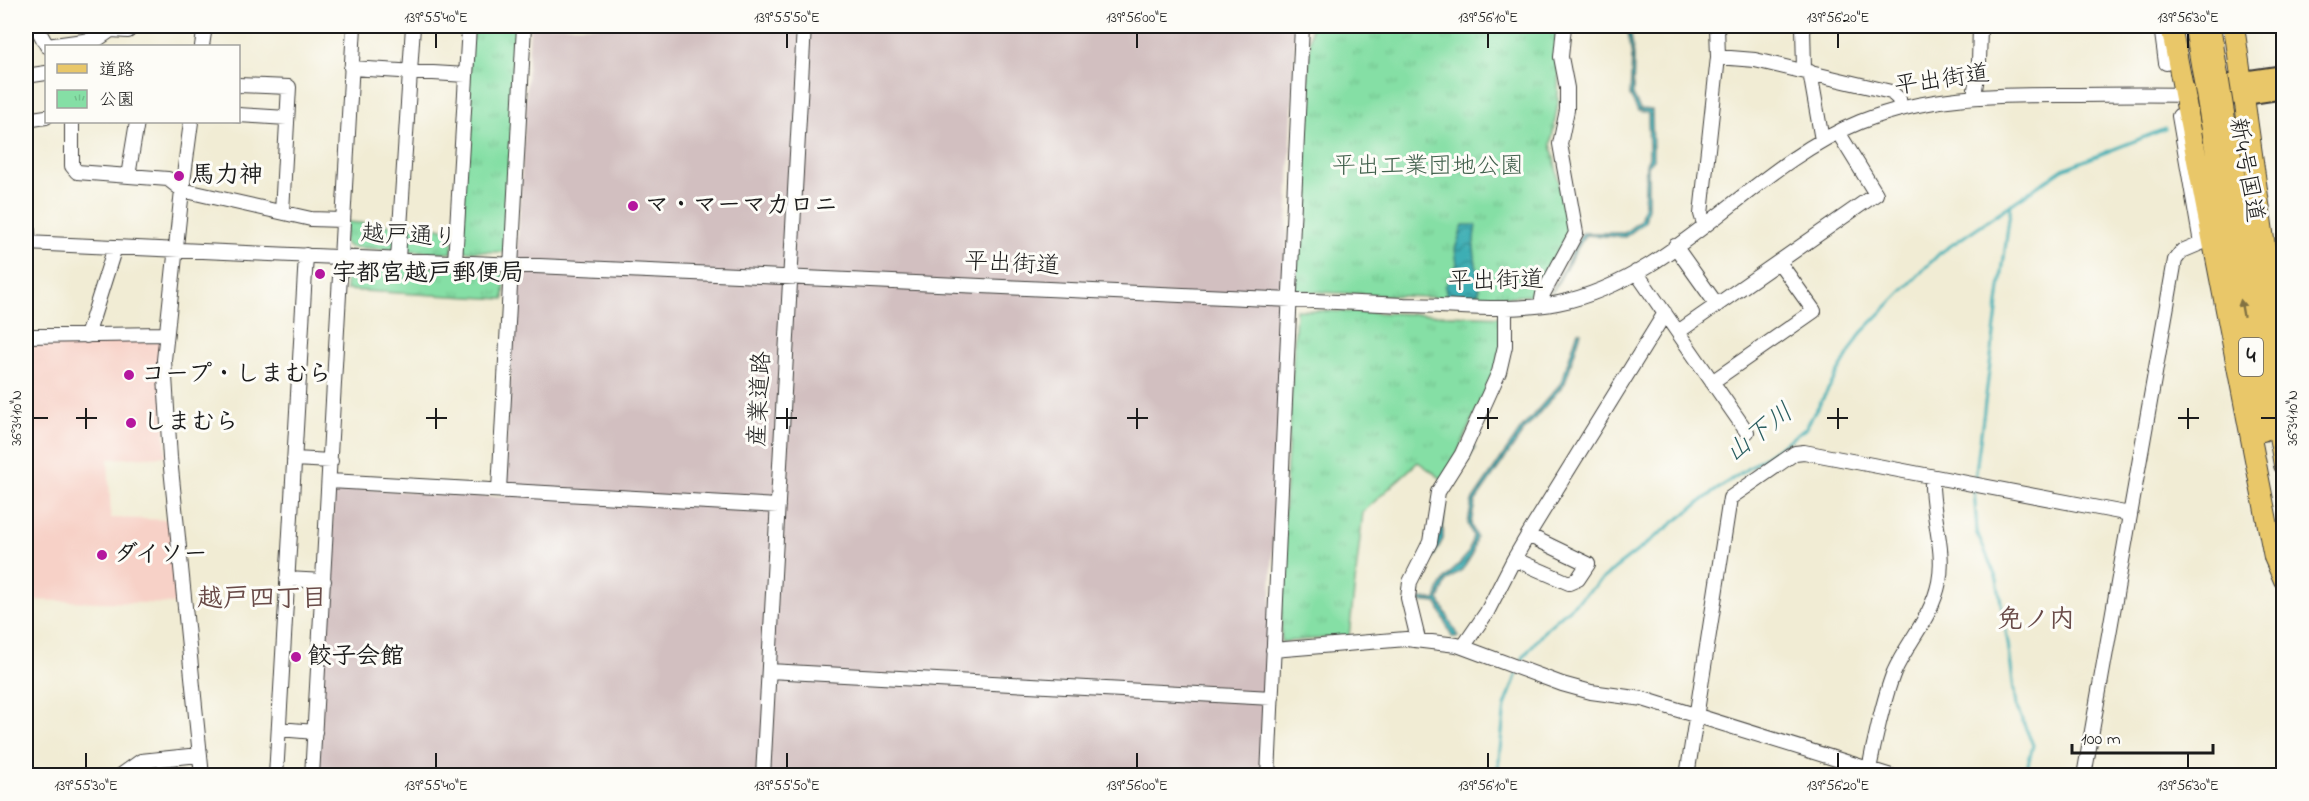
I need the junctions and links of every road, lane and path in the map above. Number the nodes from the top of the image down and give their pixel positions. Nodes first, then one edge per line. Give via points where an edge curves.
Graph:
1 (36, 26) edge
2 (205, 26) edge
3 (354, 26) edge
4 (413, 26) edge
5 (469, 26) edge
6 (525, 26) edge
7 (804, 26) edge
8 (1302, 26) edge
9 (1564, 26) edge
10 (1717, 26) edge
11 (1803, 26) edge
12 (1980, 26) edge
13 (2161, 26) edge
14 (2171, 26) edge
15 (2195, 26) edge
16 (2234, 26) edge
17 (2242, 26) edge
18 (128, 31) dead end
19 (2207, 38) edge
20 (46, 45) edge
21 (54, 45) edge
22 (202, 45) edge
23 (2247, 52) dead end
24 (1718, 57) junction
25 (2166, 63) dead end
26 (351, 68) junction
27 (1807, 71) junction
28 (410, 72) junction
29 (45, 73) edge
30 (2283, 74) edge
31 (466, 75) junction
32 (26, 76) edge
33 (240, 85) edge
34 (2244, 88) junction
35 (2283, 90) edge
36 (1974, 96) junction
37 (2184, 100) junction
38 (1900, 108) junction
39 (240, 115) edge
40 (45, 117) edge
41 (287, 118) junction
42 (26, 120) edge
43 (72, 123) edge
44 (136, 123) edge
45 (191, 123) edge
46 (1838, 132) junction
47 (1822, 140) junction
48 (2221, 140) junction
49 (128, 176) junction
50 (182, 190) junction
51 (26, 211) edge
52 (282, 212) junction
53 (342, 220) junction
54 (1704, 224) junction
55 (27, 243) edge
56 (1676, 246) junction
57 (115, 247) junction
58 (176, 249) junction
59 (306, 255) junction
60 (340, 256) junction
61 (398, 259) junction
62 (455, 262) junction
63 (1779, 262) junction
64 (511, 264) junction
65 (1636, 272) junction
66 (790, 277) junction
67 (1290, 300) junction
68 (1541, 305) junction
69 (1717, 305) junction
70 (1505, 308) junction
71 (1665, 313) junction
72 (1678, 332) junction
73 (165, 334) junction
74 (26, 336) edge
75 (87, 336) junction
76 (1712, 382) junction
77 (2283, 382) edge
78 (1746, 432) dead end
79 (294, 459) junction
80 (331, 461) junction
81 (2283, 465) edge
82 (1932, 477) junction
83 (330, 481) junction
84 (499, 490) junction
85 (778, 506) junction
86 (2130, 514) junction
87 (1528, 535) junction
88 (1514, 559) junction
89 (2283, 573) edge
90 (287, 579) junction
91 (2283, 580) edge
92 (324, 581) junction
93 (1418, 639) junction
94 (1463, 646) junction
95 (1274, 650) junction
96 (769, 671) junction
97 (1272, 698) junction
98 (1697, 715) junction
99 (279, 729) junction
100 (315, 732) junction
101 (199, 755) junction
102 (1868, 771) edge
103 (120, 776) edge
104 (202, 776) edge
105 (276, 776) edge
106 (312, 776) edge
107 (763, 776) edge
108 (1268, 776) edge
109 (1687, 776) edge
110 (1891, 776) edge
111 (2084, 776) edge

1 - 20 street
2 - 22 street
3 - 26 street
4 - 28 street
5 - 31 street
6 - 64 street
7 - 66 street, 産業道路
8 - 67 street
9 - 68 street via 1562,57 1567,110 1560,144 1576,233 1543,294
10 - 24 street
11 - 27 street
12 - 36 street
13 - 25 street
14 - 37 highway
15 - 19 highway, 新4号国道 / 4
16 - 34 highway
17 - 23 street
18 - 21 street via 111,30 98,39
19 - 48 highway, 新4号国道 / 4, bridge
24 - 27 street
24 - 54 street via 1701,214
26 - 28 street
26 - 53 street
27 - 38 street via 1891,92 1899,99
27 - 47 street
28 - 31 street
28 - 61 street
29 - 32 street
30 - 34 main road
31 - 62 street
33 - 41 street via 289,87
34 - 35 main road
34 - 37 main road
34 - 77 highway
36 - 37 street, 平出街道
36 - 38 street, 平出街道
37 - 86 street via 2178,113 2201,243 2182,251 2175,260
37 - 91 highway via 2274,557
38 - 46 street, 平出街道
39 - 41 street
40 - 42 street
41 - 52 street
43 - 49 street via 72,166 77,172
44 - 49 street
45 - 50 street
46 - 47 street, 平出街道
46 - 63 street via 1876,194
47 - 54 street, 平出街道
48 - 81 highway, 新4号国道 / 4
89 -> 48 highway, 新4号国道 / 4
49 - 50 street via 168,179
50 - 52 street
50 - 58 street
51 - 55 street
52 - 53 street via 311,219
53 - 60 street
54 - 56 street, 平出街道
55 - 57 street, 越戸通り
56 - 65 street, 平出街道
56 - 69 street
57 - 58 street, 越戸通り
57 - 75 street
58 - 59 street, 越戸通り
58 - 73 street
59 - 60 street, 越戸通り
59 - 79 street
60 - 61 street, 越戸通り
60 - 80 street
61 - 62 street, 越戸通り
62 - 64 street, 越戸通り
63 - 69 street
63 - 76 street via 1814,311
64 - 66 street, 越戸通り
64 - 84 street
65 - 68 street, 平出街道 via 1576,298
65 - 71 street
66 - 67 street, 平出街道
66 - 85 street, 産業道路
67 - 70 street, 平出街道
67 - 95 street
68 - 70 street, 平出街道
69 - 72 street
70 - 93 street via 1505,346 1499,372 1462,454 1438,492 1430,542 1410,582 1408,598
71 - 72 street
71 - 87 street
72 - 76 street
73 - 75 street
73 - 101 street via 170,458
74 - 75 street
76 - 78 street
79 - 80 street
79 - 90 street
80 - 83 street
82 - 86 street
82 - 98 street via 1804,452 1795,453 1733,494
82 - 102 street via 1940,580 1934,603 1894,672
83 - 84 street
83 - 92 street
84 - 85 street
85 - 96 street, 産業道路
86 - 111 street
87 - 88 street
87 - 88 street via 1588,564 1578,579 1569,583
88 - 94 street
90 - 92 street
90 - 99 street
92 - 100 street
93 - 94 street
93 - 95 street
94 - 98 street via 1571,686 1643,699
95 - 97 street
96 - 97 street
96 - 107 street, 産業道路
97 - 108 street
98 - 102 street
98 - 109 street
99 - 100 street
99 - 105 street
100 - 106 street
101 - 103 street via 141,761
101 - 104 street
102 - 110 street

